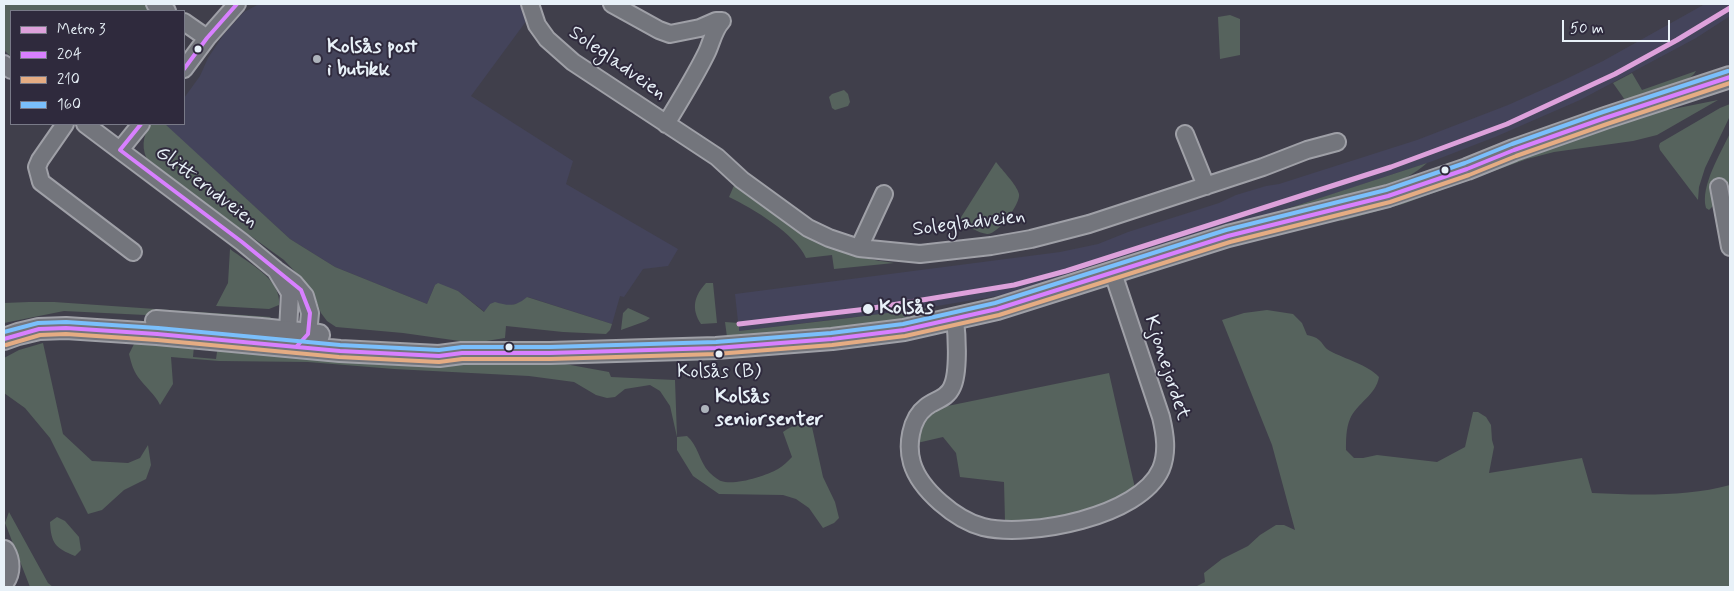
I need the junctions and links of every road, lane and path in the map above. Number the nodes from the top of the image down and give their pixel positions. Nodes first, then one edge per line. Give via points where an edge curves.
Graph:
1 (237, 4) edge
2 (612, 4) edge
3 (533, 5) edge
4 (185, 23) edge
5 (207, 38) junction
6 (185, 68) edge
7 (1730, 77) edge
8 (666, 124) junction
9 (64, 125) edge
10 (86, 125) edge
11 (139, 125) edge
12 (1185, 134) dead end
13 (1337, 142) dead end
14 (120, 150) junction
15 (1206, 186) junction
16 (1719, 187) dead end
17 (884, 194) dead end
18 (1730, 247) edge
19 (859, 248) junction
20 (132, 252) dead end
21 (1113, 273) junction
22 (955, 320) junction
23 (4, 330) edge
24 (298, 337) junction
25 (4, 340) edge
26 (4, 551) edge
27 (8, 581) edge

1 - 5 street
2 - 8 street via 670,34 722,21
3 - 8 street, Solegladveien via 537,25 547,39 566,56
4 - 5 street
5 - 6 street
7 - 21 main road via 1388,196 1228,236
8 - 19 street, Solegladveien via 728,166 808,228
9 - 20 street via 37,167 42,182
10 - 14 street, Glitterudveien
11 - 14 street
12 - 15 street
13 - 15 street, Solegladveien
14 - 24 street, Glitterudveien via 294,283 305,296 310,313
15 - 19 street, Solegladveien via 1031,239 920,254
16 - 18 street
17 - 19 street
21 - 22 main road
21 - 22 street, Kjonejordet via 1161,417 1166,438 1164,456 1159,474 1142,492 1084,520 1026,529 984,527 946,507 918,476 908,448 910,437 915,421 925,407 942,399 952,389 956,368
22 - 24 main road via 841,338 716,348 550,353 462,352
23 - 24 main road via 44,320 84,316 190,323
24 - 25 main road via 66,328 39,329
26 - 27 main road via 8,562

